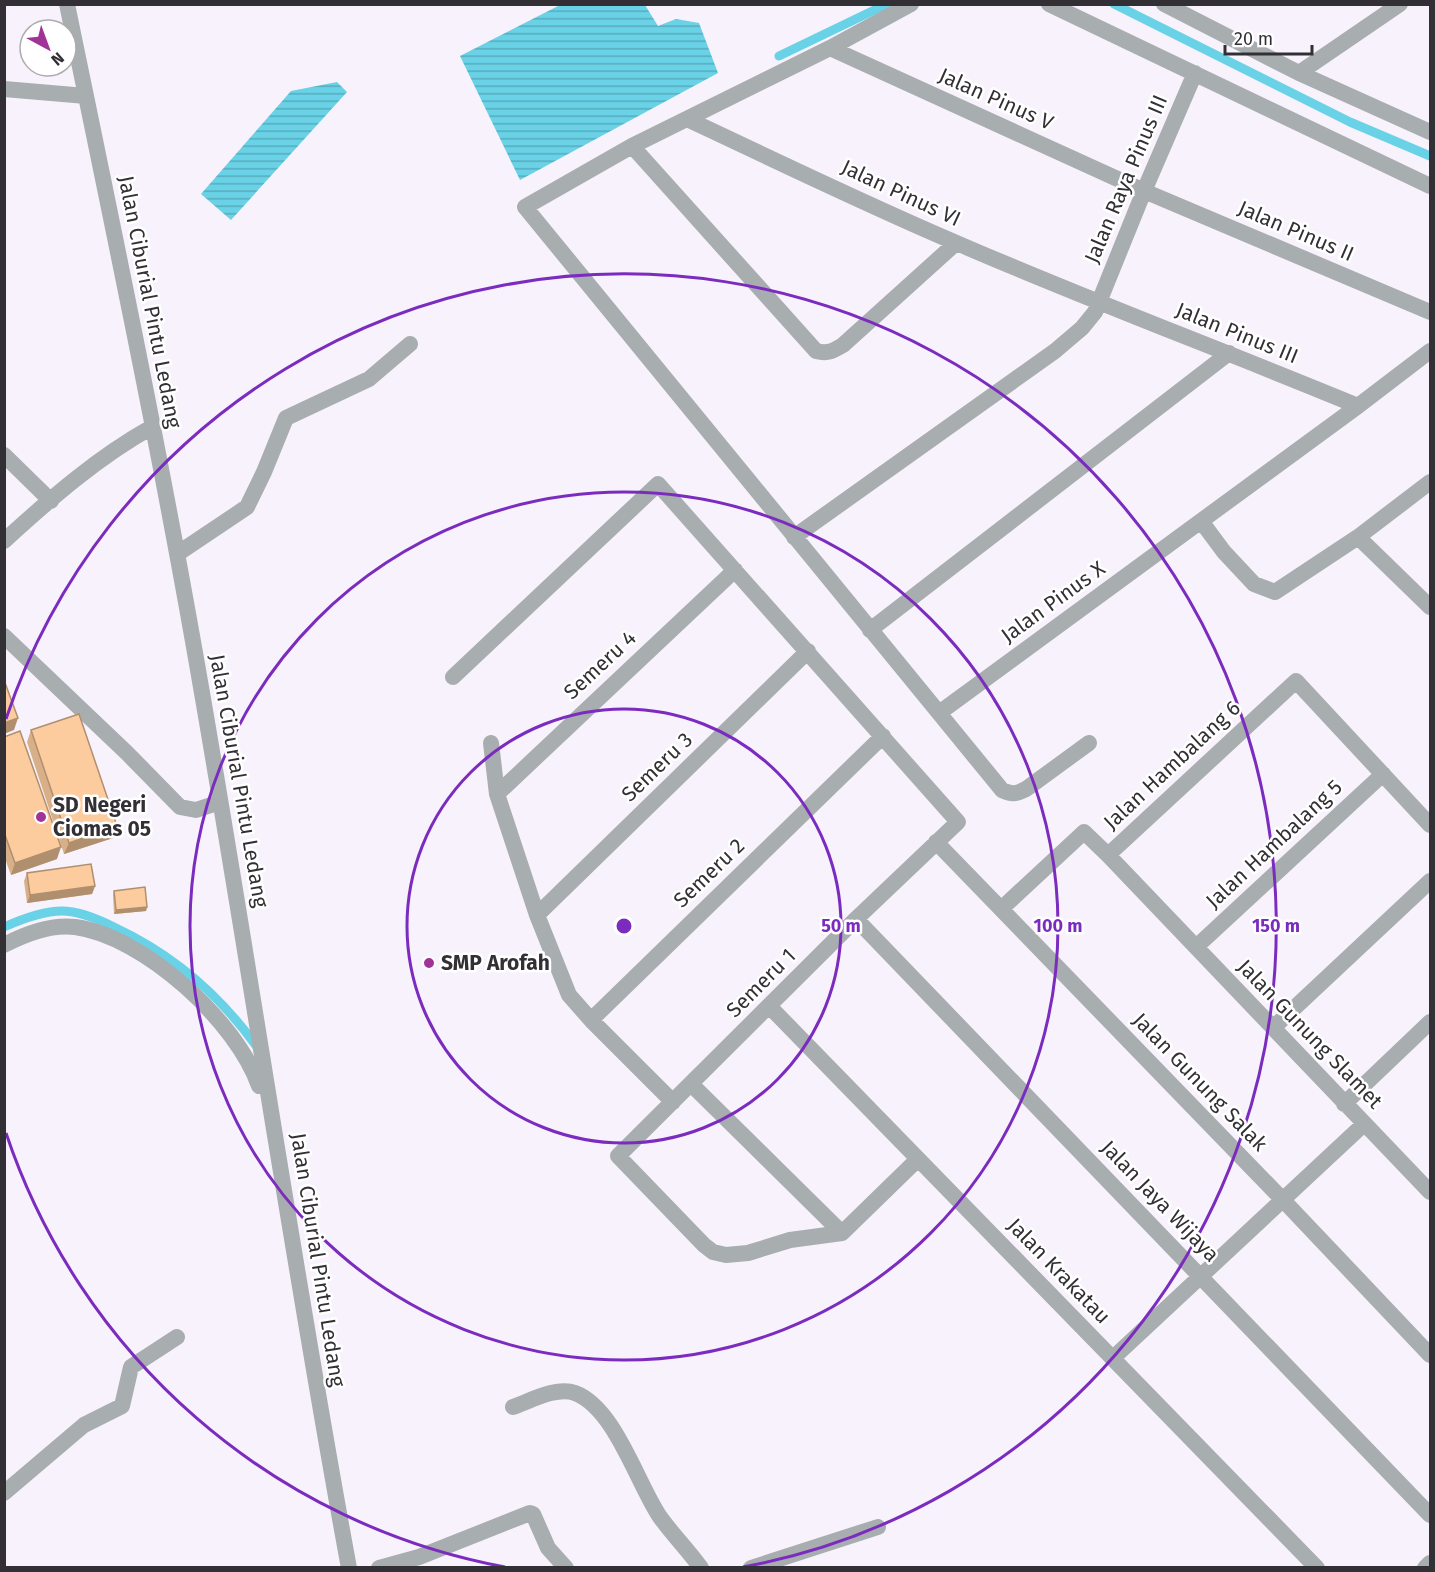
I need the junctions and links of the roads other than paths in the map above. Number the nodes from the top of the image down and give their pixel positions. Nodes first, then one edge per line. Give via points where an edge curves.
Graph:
1 (67, 4) edge
2 (911, 4) edge
3 (1049, 4) edge
4 (1164, 4) edge
5 (1400, 4) edge
6 (830, 48) junction
7 (1195, 73) junction
8 (1299, 74) junction
9 (4, 89) edge
10 (86, 96) junction
11 (687, 119) junction
12 (1431, 132) edge
13 (632, 146) junction
14 (1431, 186) edge
15 (1144, 191) junction
16 (956, 243) junction
17 (1099, 303) junction
18 (1431, 312) edge
19 (410, 344) dead end
20 (1431, 351) edge
21 (1229, 352) junction
22 (1358, 406) junction
23 (152, 427) junction
24 (4, 455) edge
25 (1431, 482) edge
26 (51, 501) junction
27 (1201, 522) junction
28 (795, 537) junction
29 (1358, 537) junction
30 (4, 541) edge
31 (177, 554) junction
32 (735, 570) junction
33 (1431, 607) edge
34 (870, 630) junction
35 (4, 636) edge
36 (808, 651) junction
37 (453, 677) dead end
38 (939, 713) junction
39 (883, 736) junction
40 (1089, 742) dead end
41 (491, 743) dead end
42 (1383, 774) junction
43 (497, 794) junction
44 (220, 802) junction
45 (1431, 825) edge
46 (936, 842) junction
47 (1108, 855) junction
48 (1431, 881) edge
49 (1001, 909) junction
50 (537, 915) junction
51 (856, 919) junction
52 (4, 945) edge
53 (1196, 947) junction
54 (770, 1006) junction
55 (591, 1020) junction
56 (1431, 1022) edge
57 (1273, 1028) junction
58 (691, 1084) junction
59 (673, 1102) junction
60 (1344, 1104) junction
61 (1364, 1124) junction
62 (274, 1130) junction
63 (918, 1159) junction
64 (1429, 1188) edge
65 (1283, 1200) junction
66 (842, 1233) junction
67 (1202, 1276) junction
68 (177, 1337) dead end
69 (1431, 1355) edge
70 (1113, 1358) junction
71 (513, 1407) dead end
72 (4, 1493) edge
73 (1431, 1515) edge
74 (878, 1527) dead end
75 (1431, 1563) edge
76 (349, 1568) edge
77 (379, 1568) edge
78 (566, 1568) edge
79 (701, 1568) edge
80 (751, 1568) edge
81 (1317, 1568) edge
82 (1425, 1568) edge

1 - 10 street, Jalan Ciburial Pintu Ledang
2 - 6 street
3 - 7 street
4 - 8 street
5 - 8 street
6 - 11 street
6 - 15 street, Jalan Pinus V
7 - 14 street
7 - 15 street, Jalan Raya Pinus III
8 - 12 street
9 - 10 street
10 - 23 street, Jalan Ciburial Pintu Ledang
11 - 13 street
11 - 16 street, Jalan Pinus VI
13 - 16 street via 816,351 824,353 843,345
13 - 28 street via 525,207
15 - 17 street, Jalan Raya Pinus III
15 - 18 street, Jalan Pinus II
16 - 17 street, Jalan Pinus VI
17 - 21 street, Jalan Pinus III
17 - 28 street, Jalan Raya Pinus III via 1090,320 1055,351
19 - 31 street via 369,379 286,418 247,507
20 - 22 street, Jalan Pinus X
21 - 22 street, Jalan Pinus III
21 - 34 street
22 - 27 street, Jalan Pinus X
23 - 26 street via 99,460
23 - 31 street, Jalan Ciburial Pintu Ledang
24 - 26 street
25 - 29 street
26 - 30 street
27 - 29 street via 1254,584 1275,592
27 - 38 street, Jalan Pinus X
28 - 34 street
29 - 33 street
31 - 44 street, Jalan Ciburial Pintu Ledang
32 - 36 street
32 - 37 street via 658,484
32 - 43 street, Semeru 4
34 - 38 street
35 - 44 street via 180,807 196,810
36 - 39 street
36 - 50 street, Semeru 3
38 - 40 street via 1002,790 1010,794 1026,789
39 - 46 street, Semeru 1 via 958,822
39 - 55 street, Semeru 2
41 - 43 street
42 - 45 street
42 - 47 street, Jalan Hambalang 6 via 1296,681
42 - 53 street, Jalan Hambalang 5
43 - 50 street
44 - 62 street, Jalan Ciburial Pintu Ledang
46 - 49 street, Jalan Gunung Salak
46 - 51 street, Semeru 1
47 - 49 street, Jalan Hambalang 6 via 1084,832
47 - 53 street, Jalan Gunung Slamet
48 - 57 street
49 - 65 street, Jalan Gunung Salak
50 - 55 street via 569,994
51 - 54 street, Semeru 1
51 - 67 street, Jalan Jaya Wijaya
52 - 62 street via 48,929 75,927 116,940 176,978 205,1004 252,1066
53 - 57 street, Jalan Gunung Slamet
54 - 58 street, Semeru 1
54 - 63 street, Jalan Krakatau
55 - 59 street
56 - 60 street
57 - 60 street, Jalan Gunung Slamet
58 - 59 street, Semeru 1
58 - 66 street
59 - 66 street, Semeru 1 via 618,1156 713,1252 748,1253 790,1240
60 - 61 street, Jalan Gunung Slamet
61 - 64 street, Jalan Gunung Slamet
61 - 65 street
62 - 76 street, Jalan Ciburial Pintu Ledang
63 - 66 street
63 - 70 street, Jalan Krakatau
65 - 67 street
65 - 69 street, Jalan Gunung Salak
67 - 70 street
67 - 73 street, Jalan Jaya Wijaya
68 - 72 street via 131,1367 122,1406 84,1425
70 - 81 street, Jalan Krakatau
71 - 79 street via 560,1391 574,1392 587,1400 605,1417 661,1518
74 - 80 street
75 - 82 street
77 - 78 street via 419,1557 530,1513 537,1520 548,1548

